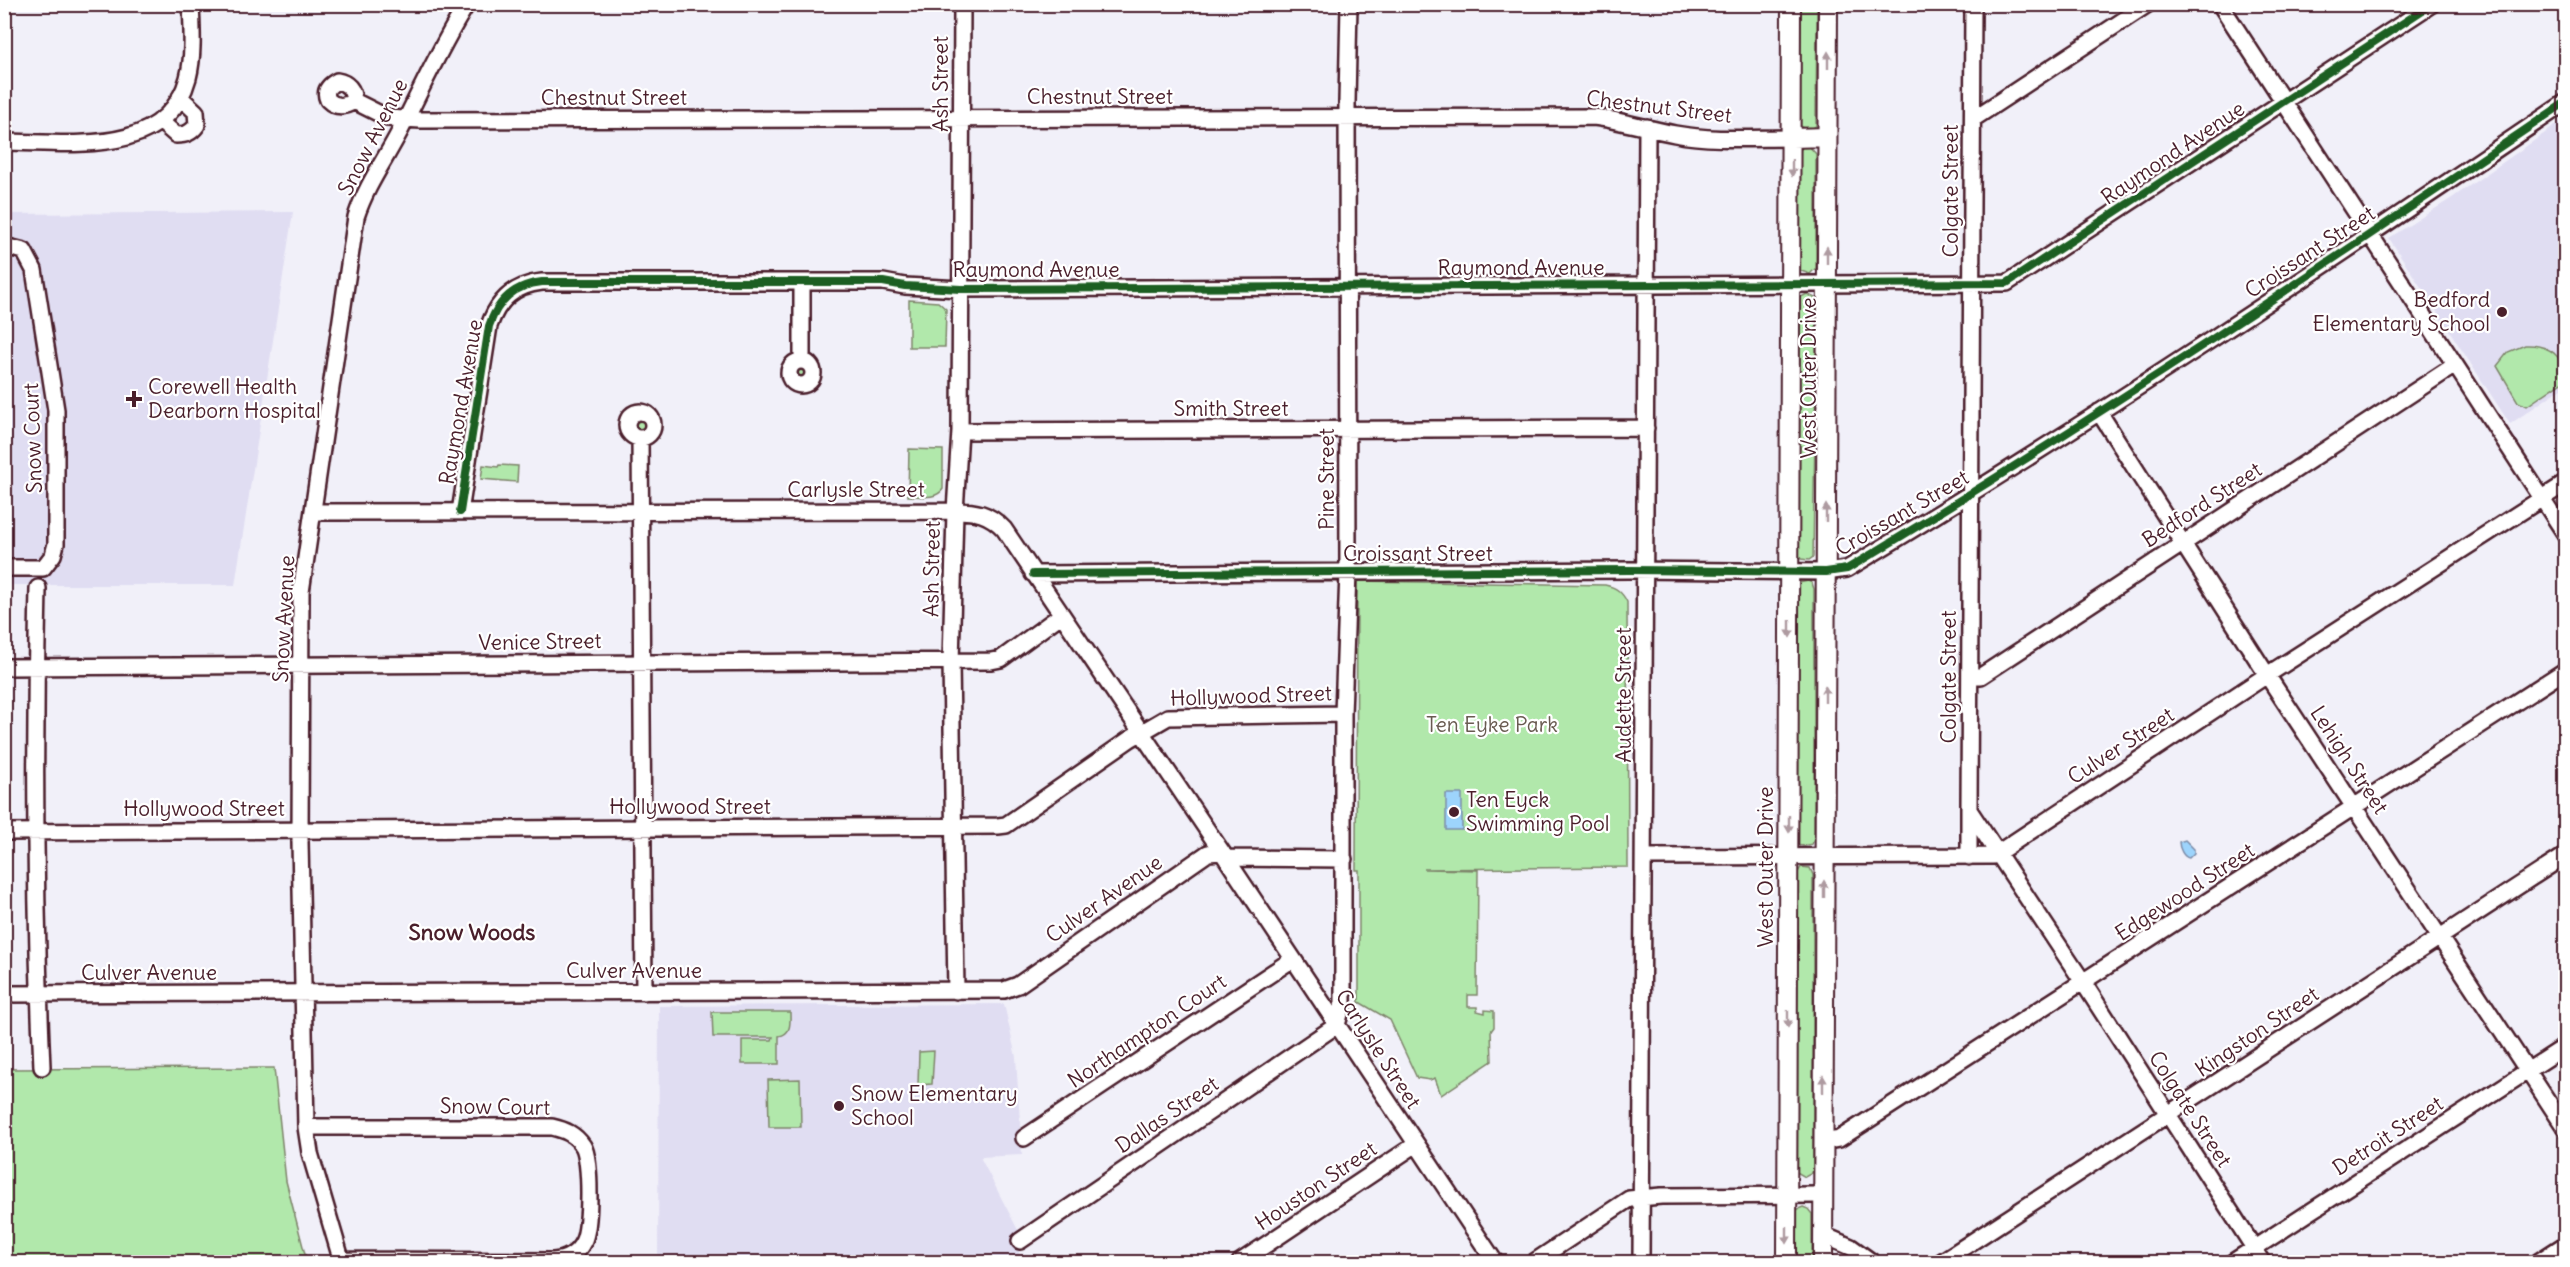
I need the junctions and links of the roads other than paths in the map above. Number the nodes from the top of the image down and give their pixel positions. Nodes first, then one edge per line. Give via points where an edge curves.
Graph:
1 (191, 4) edge
2 (467, 4) edge
3 (962, 4) edge
4 (1349, 4) edge
5 (1791, 4) edge
6 (1828, 4) edge
7 (1973, 4) edge
8 (2148, 4) edge
9 (2220, 4) edge
10 (2432, 4) edge
11 (180, 97) junction
12 (354, 101) dead end
13 (2284, 102) junction
14 (2565, 102) edge
15 (1347, 117) junction
16 (962, 118) junction
17 (1972, 119) junction
18 (405, 120) junction
19 (160, 122) junction
20 (1647, 127) junction
21 (1827, 137) junction
22 (1792, 138) junction
23 (4, 142) edge
24 (2371, 235) junction
25 (4, 246) edge
26 (802, 282) junction
27 (1792, 284) junction
28 (1827, 284) junction
29 (1972, 284) junction
30 (1646, 285) junction
31 (1348, 286) junction
32 (961, 289) junction
33 (802, 353) dead end
34 (2455, 365) junction
35 (2099, 412) junction
36 (1646, 428) junction
37 (1348, 429) junction
38 (960, 431) junction
39 (640, 438) dead end
40 (2565, 483) edge
41 (1971, 494) junction
42 (2542, 499) junction
43 (955, 511) junction
44 (313, 512) junction
45 (460, 512) junction
46 (641, 512) junction
47 (2565, 535) edge
48 (2184, 542) junction
49 (4, 568) edge
50 (1645, 570) junction
51 (1790, 570) junction
52 (1348, 572) junction
53 (1826, 572) junction
54 (1033, 573) junction
55 (38, 588) dead end
56 (1061, 615) junction
57 (640, 662) junction
58 (951, 662) junction
59 (302, 665) junction
60 (4, 667) edge
61 (36, 667) junction
62 (2565, 670) edge
63 (2267, 675) junction
64 (1971, 676) junction
65 (1343, 714) junction
66 (1140, 733) junction
67 (2355, 807) junction
68 (1969, 810) junction
69 (955, 826) junction
70 (643, 828) junction
71 (301, 830) junction
72 (4, 832) edge
73 (37, 832) junction
74 (1997, 853) junction
75 (1224, 855) junction
76 (2565, 855) edge
77 (1969, 856) junction
78 (1644, 857) junction
79 (1789, 857) junction
80 (1824, 857) junction
81 (1344, 859) junction
82 (2440, 936) junction
83 (1293, 959) junction
84 (2084, 982) junction
85 (956, 991) junction
86 (644, 992) junction
87 (4, 994) edge
88 (39, 994) junction
89 (304, 994) junction
90 (1337, 1025) junction
91 (2565, 1046) edge
92 (42, 1067) dead end
93 (2527, 1071) junction
94 (2169, 1115) junction
95 (306, 1127) junction
96 (2565, 1129) edge
97 (1024, 1138) dead end
98 (1823, 1142) junction
99 (1415, 1145) junction
100 (1823, 1195) junction
101 (1787, 1196) junction
102 (1640, 1197) junction
103 (1823, 1235) junction
104 (1020, 1241) dead end
105 (2565, 1244) edge
106 (2254, 1249) junction
107 (342, 1262) edge
108 (1240, 1263) edge
109 (1495, 1263) edge
110 (1534, 1263) edge
111 (1641, 1263) edge
112 (1787, 1263) edge
113 (1823, 1263) edge
114 (1872, 1263) edge
115 (1941, 1263) edge
116 (2233, 1263) edge
117 (2263, 1263) edge
118 (2538, 1263) edge

1 - 11 street via 190,67
2 - 18 street, Snow Avenue
3 - 16 street, Ash Street
4 - 15 street, Pine Street
5 - 22 main road, West Outer Drive
21 -> 6 main road, West Outer Drive
7 - 17 street, Colgate Street
8 - 17 street
9 - 13 street
10 - 13 street, Raymond Avenue
11 - 19 street
11 - 19 street via 196,112 197,125 193,130 176,135
12 - 18 street, Chestnut Street via 388,118
13 - 24 street
13 - 29 street, Raymond Avenue via 2011,282
14 - 24 street, Croissant Street
15 - 16 street, Chestnut Street
15 - 20 street, Chestnut Street via 1593,117
15 - 31 street, Pine Street
16 - 18 street, Chestnut Street
16 - 32 street, Ash Street
17 - 29 street, Colgate Street
18 - 44 street, Snow Avenue via 356,217
19 - 23 street via 120,141
20 - 22 street, Chestnut Street via 1704,138
20 - 30 street, Audette Street
21 - 22 main road
28 -> 21 main road, West Outer Drive
22 -> 27 main road, West Outer Drive
24 - 34 street
24 - 35 street, Croissant Street
25 - 49 street, Snow Court via 24,251 34,270 56,400 57,516 55,550 43,568
26 - 32 street, Raymond Avenue via 883,282
26 - 33 street
26 - 45 street, Raymond Avenue via 542,282 511,292 498,306 489,326
27 - 28 street, Raymond Avenue
27 - 30 street, Raymond Avenue
27 - 51 main road, West Outer Drive
28 - 29 street, Raymond Avenue
53 -> 28 main road, West Outer Drive
29 - 41 street, Colgate Street
30 - 31 street, Raymond Avenue
30 - 36 street, Audette Street
31 - 32 street, Raymond Avenue
31 - 37 street, Pine Street
32 - 38 street, Ash Street
34 - 42 street
34 - 48 street, Bedford Street
35 - 41 street, Croissant Street
35 - 48 street, Lehigh Street
36 - 37 street, Smith Street
36 - 50 street, Audette Street
37 - 38 street, Smith Street
37 - 52 street, Pine Street
38 - 43 street, Ash Street
39 - 46 street
40 - 42 street, Culver Street
41 - 53 street, Croissant Street via 1847,569
41 - 64 street, Colgate Street
42 - 47 street
42 - 63 street, Culver Street
43 - 46 street, Carlysle Street
43 - 54 street, Carlysle Street via 977,511 996,520
43 - 58 street, Ash Street
44 - 45 street, Carlysle Street
44 - 59 street, Snow Avenue via 302,592
45 - 46 street, Carlysle Street
46 - 57 street
48 - 63 street, Lehigh Street
48 - 64 street, Bedford Street via 1981,676
50 - 51 street, Croissant Street
50 - 52 street, Croissant Street
50 - 78 street, Audette Street
51 - 53 street, Croissant Street
51 -> 79 main road, West Outer Drive
52 - 54 street, Croissant Street
52 - 65 street, Pine Street
80 -> 53 main road, West Outer Drive
54 - 56 street, Carlysle Street
55 - 61 street
56 - 58 street, Venice Street via 1001,659
56 - 66 street, Carlysle Street
57 - 58 street, Venice Street
57 - 59 street, Venice Street
57 - 70 street
58 - 69 street, Ash Street
59 - 61 street, Venice Street
59 - 71 street, Snow Avenue
60 - 61 street, Venice Street
61 - 73 street
62 - 67 street, Edgewood Street
63 - 67 street, Lehigh Street
63 - 74 street, Culver Street
64 - 68 street, Colgate Street
65 - 66 street, Hollywood Street via 1176,715
65 - 81 street, Pine Street
66 - 69 street, Hollywood Street via 1006,825
66 - 75 street, Carlysle Street
67 - 82 street, Lehigh Street
67 - 84 street, Edgewood Street
68 - 74 street, Colgate Street
68 - 77 street
69 - 70 street, Hollywood Street
69 - 85 street, Ash Street
70 - 71 street, Hollywood Street
70 - 86 street
71 - 73 street, Hollywood Street
71 - 89 street, Snow Avenue
72 - 73 street, Hollywood Street
73 - 88 street
74 - 77 street, Culver Street
74 - 84 street, Colgate Street
75 - 81 street, Culver Avenue
75 - 83 street, Carlysle Street
75 - 85 street, Culver Avenue via 1208,853 1018,985 1004,990
76 - 82 street, Kingston Street
77 - 80 street, Culver Street
78 - 79 street, Culver Street
78 - 102 street, Audette Street
79 - 80 street, Culver Street
79 -> 101 main road, West Outer Drive
98 -> 80 main road, West Outer Drive
81 - 90 street, Pine Street via 1343,1003
82 - 93 street, Lehigh Street
82 - 94 street, Kingston Street
83 - 90 street, Carlysle Street
83 - 97 street, Northampton Court
84 - 94 street, Colgate Street
84 - 98 street, Edgewood Street via 1839,1139
85 - 86 street, Culver Avenue
86 - 89 street, Culver Avenue
87 - 88 street, Culver Avenue
88 - 89 street, Culver Avenue
88 - 92 street
89 - 95 street, Snow Avenue
90 - 99 street, Carlysle Street
90 - 104 street, Dallas Street
91 - 93 street, Detroit Street
93 - 96 street, Lehigh Street
93 - 106 street, Detroit Street
94 - 106 street, Colgate Street
94 - 115 street, Kingston Street
95 - 107 street, Snow Avenue
95 - 107 street, Snow Court via 552,1126 575,1136 587,1157 587,1234 579,1248 566,1258
98 - 100 main road, West Outer Drive
99 - 108 street, Houston Street
99 - 109 street, Carlysle Street
100 - 101 street
100 - 103 main road, West Outer Drive
101 - 102 street
101 -> 112 main road, West Outer Drive
102 - 110 street via 1629,1199
102 - 111 street, Audette Street
103 - 113 main road, West Outer Drive
103 - 114 street via 1851,1247
105 - 118 street
106 - 116 street, Detroit Street
106 - 117 street, Colgate Street

